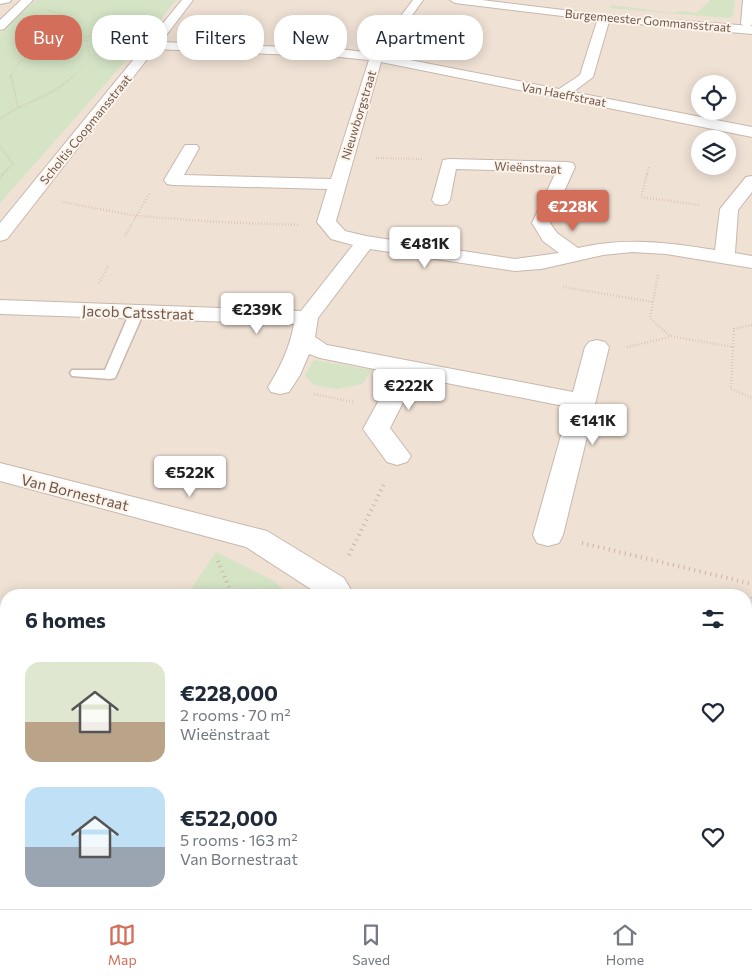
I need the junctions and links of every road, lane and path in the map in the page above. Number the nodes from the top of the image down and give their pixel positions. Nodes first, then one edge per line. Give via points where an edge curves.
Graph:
1 (0, 0) edge
2 (6, 0) edge
3 (28, 0) edge
4 (188, 0) edge
5 (418, 0) edge
6 (455, 0) edge
7 (498, 0) edge
8 (748, 0) edge
9 (47, 10) dead end
10 (63, 15) edge
11 (407, 15) edge
12 (604, 18) junction
13 (167, 26) edge
14 (751, 26) edge
15 (0, 27) edge
16 (92, 35) edge
17 (82, 36) edge
18 (86, 37) junction
19 (82, 40) edge
20 (86, 41) junction
21 (167, 46) edge
22 (357, 55) edge
23 (22, 60) edge
24 (140, 60) edge
25 (375, 60) edge
26 (391, 60) edge
27 (561, 94) junction
28 (18, 107) junction
29 (0, 119) edge
30 (752, 132) edge
31 (0, 146) edge
32 (191, 148) dead end
33 (346, 156) junction
34 (448, 164) junction
35 (649, 166) dead end
36 (0, 177) edge
37 (752, 181) edge
38 (338, 184) junction
39 (150, 193) dead end
40 (32, 196) junction
41 (441, 200) dead end
42 (729, 209) junction
43 (137, 216) junction
44 (330, 226) junction
45 (0, 235) edge
46 (125, 236) dead end
47 (365, 242) junction
48 (663, 249) junction
49 (576, 256) junction
50 (724, 258) junction
51 (752, 262) edge
52 (515, 265) junction
53 (654, 302) junction
54 (0, 307) edge
55 (137, 312) junction
56 (752, 325) edge
57 (305, 328) junction
58 (670, 336) junction
59 (733, 347) junction
60 (596, 351) joint
61 (409, 368) junction
62 (76, 373) dead end
63 (280, 387) joint
64 (752, 398) edge
65 (582, 402) junction
66 (386, 409) junction
67 (397, 456) joint
68 (0, 472) edge
69 (548, 535) joint
70 (752, 584) edge
71 (333, 589) edge
72 (337, 589) edge

1 - 2 street
3 - 15 street
4 - 13 street, Scholtis Coopmansstraat
5 - 11 street, Nieuwborgstraat
6 - 12 street, Burgemeester Gommansstraat
7 - 14 street, Burgemeester Gommansstraat
8 - 14 street
9 - 10 path
12 - 14 street, Burgemeester Gommansstraat
12 - 27 street via 586,76
16 - 18 path
17 - 18 path
18 - 20 path
19 - 20 path
20 - 28 path via 90,59 69,81 46,96
21 - 22 street, Van Haeffstraat
23 - 28 path via 10,78
24 - 40 street, Scholtis Coopmansstraat
25 - 33 street, Nieuwborgstraat
26 - 27 street, Van Haeffstraat
27 - 30 street, Van Haeffstraat
28 - 29 path
31 - 36 path via 13,164
32 - 38 street via 174,180
33 - 34 path via 438,160
33 - 38 street, Nieuwborgstraat
34 - 41 street
34 - 49 street, Wieënstraat via 567,167 541,223 550,236
35 - 42 path via 641,197
37 - 42 street
38 - 44 street, Nieuwborgstraat via 326,222
39 - 43 path
40 - 43 path
40 - 45 street, Scholtis Coopmansstraat
42 - 50 street
43 - 44 path
43 - 46 path
44 - 47 street via 338,235
47 - 52 street
47 - 57 street
48 - 49 street via 621,246
48 - 50 street
48 - 53 path
49 - 52 street
50 - 51 street
52 - 53 path via 524,281
53 - 58 path via 650,318
54 - 55 street, Jacob Catsstraat
55 - 57 street, Jacob Catsstraat
55 - 62 lane via 110,375
56 - 59 path via 734,329
57 - 61 street via 320,351
57 - 63 street via 288,375
58 - 59 path
58 - 60 path
59 - 64 path via 731,389
60 - 65 street
61 - 65 street
61 - 66 street
63 - 66 path
65 - 69 street
66 - 67 street via 376,429
67 - 72 path
68 - 71 street, Van Bornestraat via 256,538
69 - 70 path

